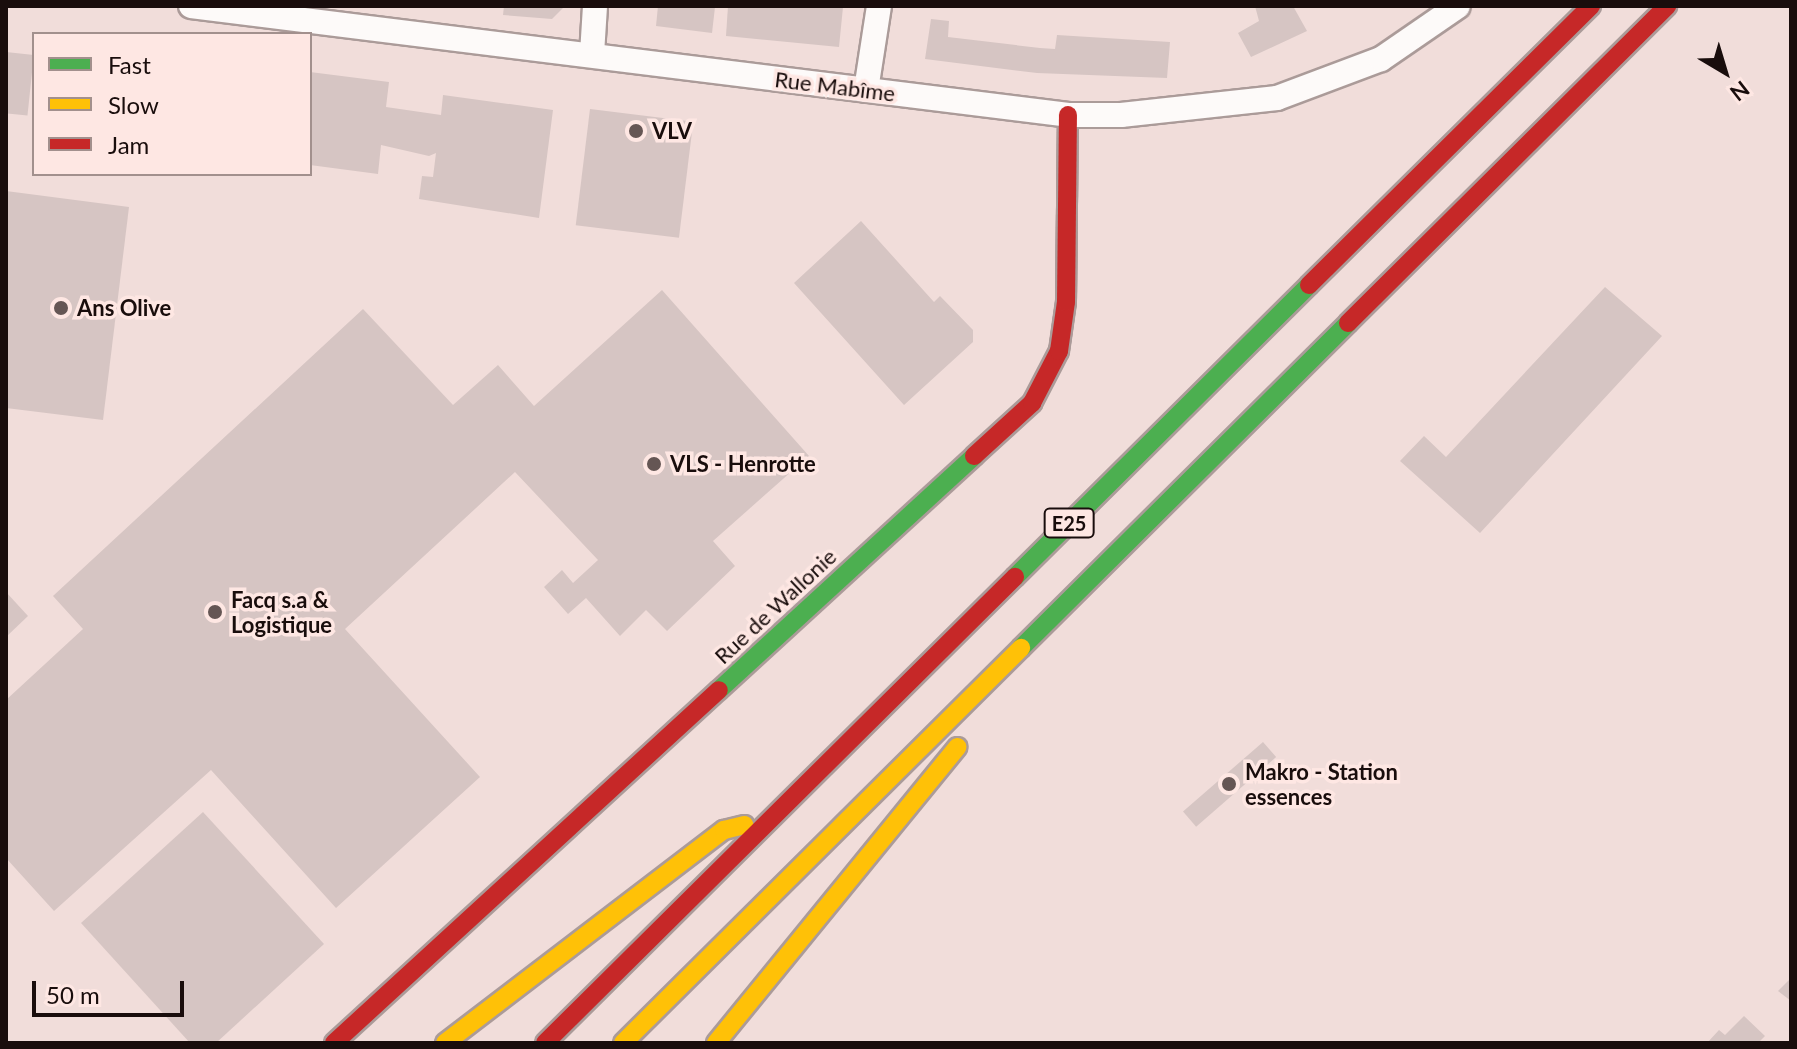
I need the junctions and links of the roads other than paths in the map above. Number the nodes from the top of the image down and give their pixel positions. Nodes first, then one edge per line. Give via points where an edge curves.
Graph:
1 (191, 6) edge
2 (595, 6) edge
3 (879, 6) edge
4 (1458, 6) edge
5 (1591, 6) edge
6 (1667, 6) edge
7 (282, 11) edge
8 (592, 54) junction
9 (866, 90) junction
10 (1068, 115) junction
11 (1314, 356) junction
12 (1003, 694) dead end
13 (972, 728) dead end
14 (770, 820) junction
15 (334, 1043) edge
16 (445, 1043) edge
17 (545, 1043) edge
18 (623, 1043) edge
19 (716, 1043) edge

1 - 7 street, Rue Mabîme
2 - 8 street
3 - 9 street
4 - 10 street, Rue Mabîme via 1381,59 1277,98 1121,115
5 - 14 main road, E25
6 - 11 main road, E25
7 - 8 street, Rue Mabîme
8 - 9 street, Rue Mabîme
9 - 10 street, Rue Mabîme
10 - 15 main road, Rue de Wallonie via 1066,302 1059,351 1032,403
11 - 12 main road via 1287,404
11 - 18 main road, E25
13 - 19 main road
14 - 16 main road via 724,830
14 - 17 main road, E25

